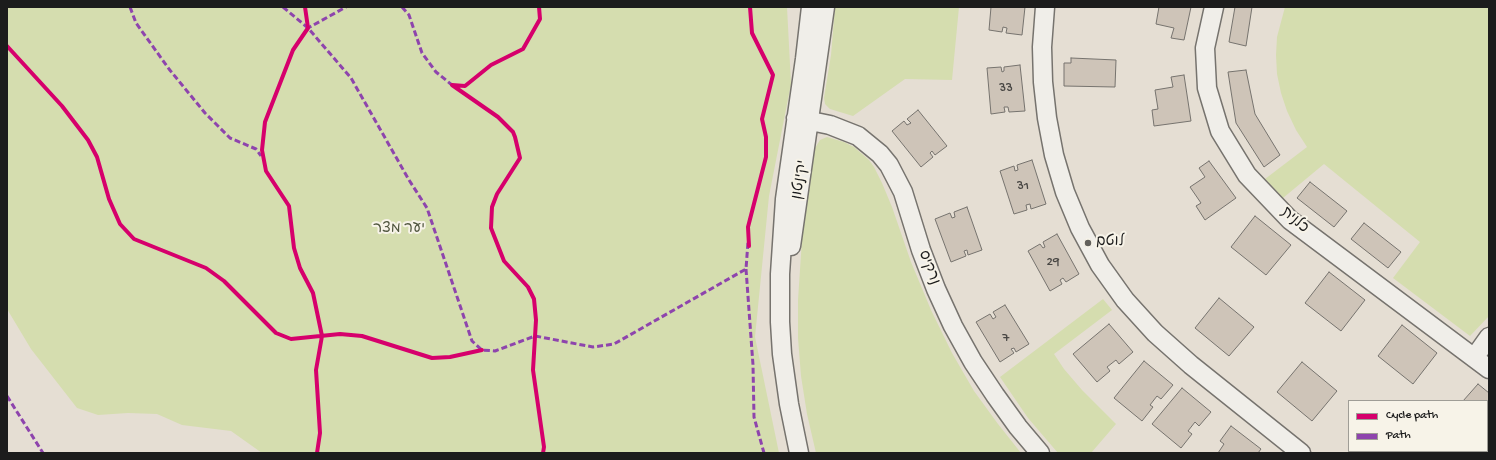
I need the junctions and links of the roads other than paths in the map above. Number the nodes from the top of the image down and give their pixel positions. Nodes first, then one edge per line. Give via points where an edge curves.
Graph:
1 (811, 7) edge
2 (826, 7) edge
3 (1045, 7) edge
4 (1214, 7) edge
5 (803, 119) junction
6 (1489, 337) edge
7 (1474, 358) junction
8 (1489, 370) edge
9 (799, 453) edge
10 (1040, 453) edge
11 (1301, 453) edge

1 - 5 street, יקינטון
2 - 5 street, יקינטון
3 - 11 street via 1043,82 1054,155 1065,192 1080,228 1100,264 1125,300 1155,333
4 - 7 street, כלנית via 1205,48 1207,88 1220,131 1247,175 1290,220
5 - 9 street, יקינטון via 782,321 782,354
5 - 10 street, נרקיס via 830,124 858,136 875,149 889,165 903,192 921,250 953,326 995,395
6 - 7 street
7 - 8 street, כלנית

